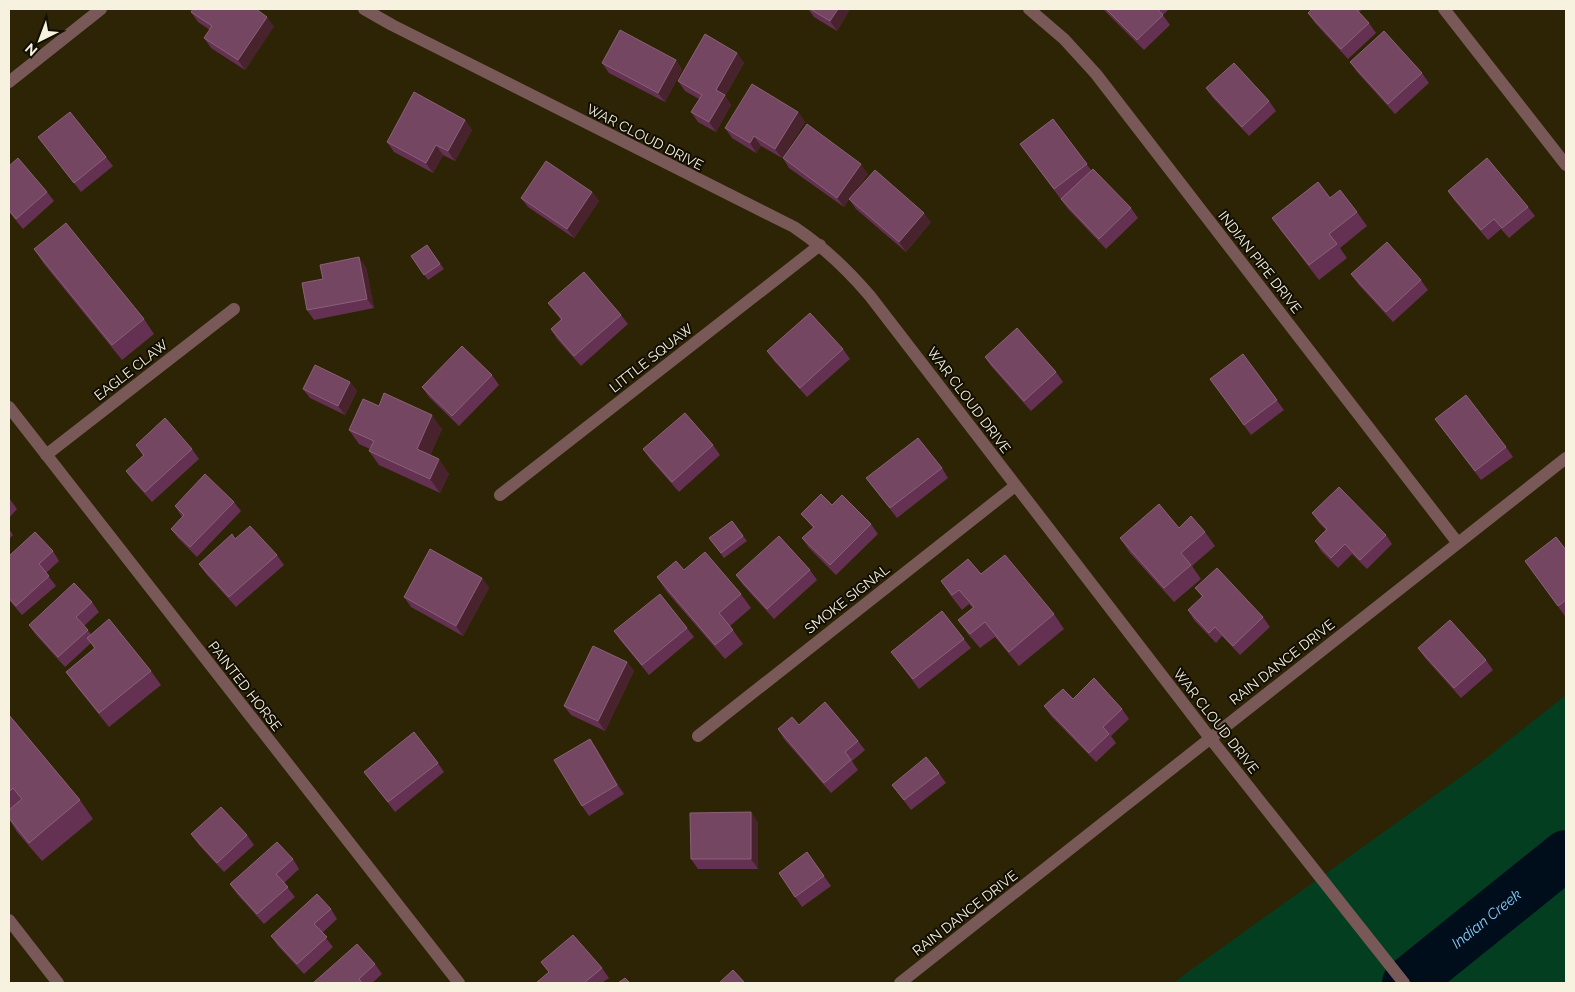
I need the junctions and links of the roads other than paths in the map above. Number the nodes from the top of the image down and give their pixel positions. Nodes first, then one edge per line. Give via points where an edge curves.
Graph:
1 (101, 9) edge
2 (364, 9) edge
3 (1029, 9) edge
4 (1444, 9) edge
5 (9, 82) edge
6 (1566, 166) edge
7 (820, 245) junction
8 (234, 309) dead end
9 (9, 407) edge
10 (46, 455) junction
11 (1566, 458) edge
12 (1015, 486) junction
13 (500, 495) dead end
14 (1457, 542) junction
15 (698, 736) dead end
16 (1210, 738) junction
17 (9, 920) edge
18 (58, 983) edge
19 (458, 983) edge
20 (900, 983) edge
21 (1404, 983) edge

1 - 5 street
2 - 7 street, WAR CLOUD DRIVE via 794,228
3 - 14 street, INDIAN PIPE DRIVE via 1064,39 1096,74
4 - 6 street
7 - 12 street, WAR CLOUD DRIVE via 846,267 870,296
7 - 13 street, LITTLE SQUAW
8 - 10 street, EAGLE CLAW
9 - 10 street, PAINTED HORSE
10 - 19 street, PAINTED HORSE
11 - 14 street, RAIN DANCE DRIVE
12 - 15 street, SMOKE SIGNAL
12 - 16 street, WAR CLOUD DRIVE
14 - 16 street, RAIN DANCE DRIVE
16 - 20 street, RAIN DANCE DRIVE
16 - 21 street, WAR CLOUD DRIVE
17 - 18 street

